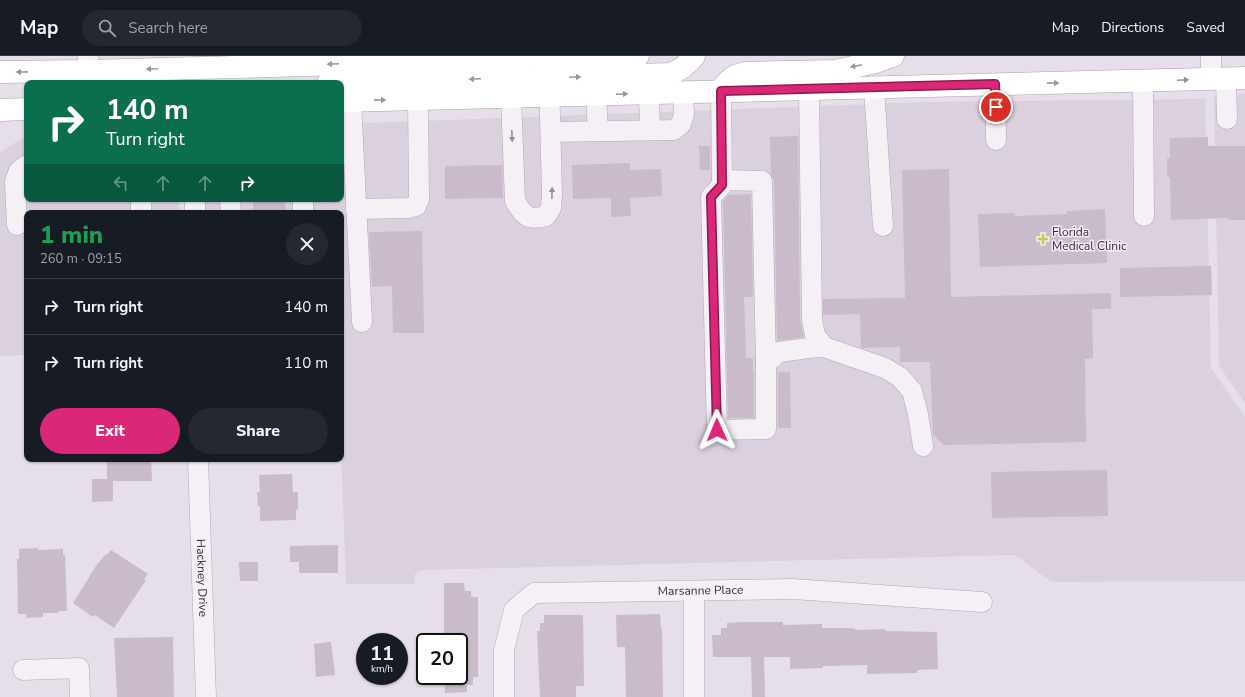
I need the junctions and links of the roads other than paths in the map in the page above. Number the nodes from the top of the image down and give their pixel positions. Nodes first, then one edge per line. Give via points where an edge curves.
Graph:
1 (638, 56) edge
2 (694, 56) edge
3 (893, 56) edge
4 (1211, 56) edge
5 (425, 58) edge
6 (566, 58) junction
7 (399, 59) edge
8 (186, 62) edge
9 (88, 63) edge
10 (0, 72) edge
11 (1228, 79) edge
12 (1143, 81) junction
13 (344, 83) edge
14 (995, 84) junction
15 (549, 86) junction
16 (874, 88) junction
17 (809, 89) junction
18 (721, 91) junction
19 (683, 92) junction
20 (649, 93) junction
21 (596, 95) junction
22 (511, 97) junction
23 (469, 98) junction
24 (418, 99) junction
25 (346, 101) edge
26 (24, 109) edge
27 (0, 110) edge
28 (1227, 120) dead end
29 (650, 130) junction
30 (598, 131) junction
31 (551, 132) junction
32 (996, 140) dead end
33 (24, 167) edge
34 (722, 180) junction
35 (356, 209) junction
36 (1144, 216) dead end
37 (16, 226) dead end
38 (882, 226) dead end
39 (362, 322) dead end
40 (824, 347) junction
41 (766, 363) junction
42 (923, 446) dead end
43 (198, 462) edge
44 (694, 591) junction
45 (982, 602) dead end
46 (23, 670) dead end
47 (80, 697) edge
48 (206, 697) edge
49 (504, 697) edge
50 (694, 697) edge

1 - 6 main road
15 -> 2 main road via 670,74 679,71
3 -> 18 main road via 835,71 745,72 725,83
4 - 11 street
5 - 6 main road
5 - 7 main road
5 - 13 main road via 420,70 411,77 398,81
6 -> 24 main road via 506,78 428,81 421,87
7 -> 8 main road
8 -> 9 main road
9 -> 10 main road
12 -> 11 main road
11 - 28 street
14 -> 12 main road
12 - 36 street
14 - 16 main road
14 - 32 street
15 - 21 main road
15 - 22 main road
15 - 23 main road via 540,78
15 - 31 street
16 - 17 main road
16 - 38 street
17 - 18 main road
17 - 40 street via 812,320 815,335
18 - 19 main road
18 - 34 street
19 - 20 main road
19 - 29 street via 684,114 681,124 674,130
21 -> 20 main road
20 - 29 street
21 - 30 street
22 - 23 main road
22 -> 31 street via 515,201 522,214 534,219 546,216 551,208
23 - 24 main road
25 -> 24 main road
24 - 35 street via 419,199 416,206
25 - 35 street
26 - 27 main road
29 - 30 street
30 - 31 street
33 - 37 street via 19,171 15,182
34 - 41 street via 762,181
34 - 41 street via 722,185 711,197 717,430 766,430
35 - 39 street
40 - 41 street via 779,352
40 - 42 street via 885,368 900,377 912,391
43 - 48 street, Hackney Drive
44 - 45 street, Marsanne Place via 792,589
44 - 49 street, Marsanne Place via 534,593 514,610 504,650
44 - 50 street
46 - 47 street via 79,668

